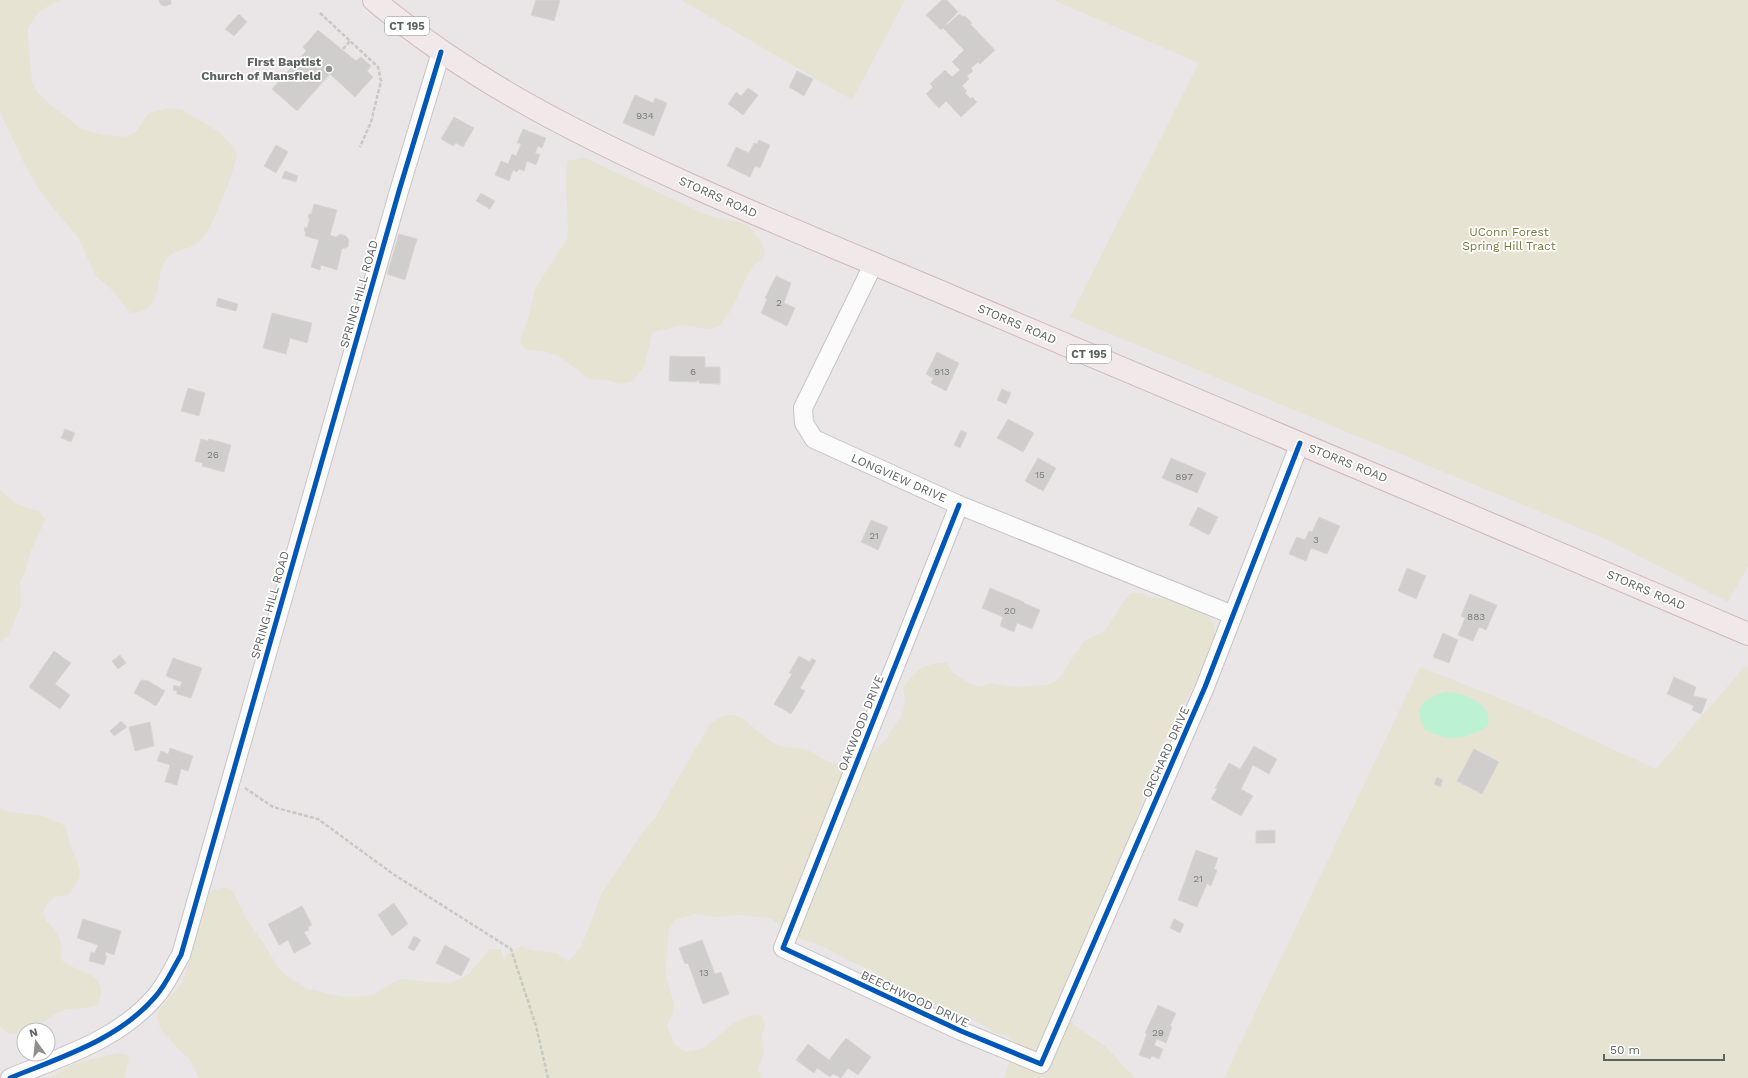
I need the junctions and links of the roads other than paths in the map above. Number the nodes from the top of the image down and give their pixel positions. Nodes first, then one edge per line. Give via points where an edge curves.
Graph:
1 (374, 0) edge
2 (441, 52) junction
3 (874, 263) junction
4 (1300, 443) junction
5 (959, 505) junction
6 (1233, 615) junction
7 (1748, 634) edge
8 (783, 948) joint
9 (1041, 1064) joint
10 (10, 1078) edge

1 - 2 main road, STORRS ROAD / CT 195
2 - 3 main road, STORRS ROAD / CT 195 via 528,105 608,148
2 - 10 street, SPRING HILL ROAD via 181,955 156,996 130,1022 89,1046
3 - 4 main road, STORRS ROAD / CT 195
3 - 5 street, LONGVIEW DRIVE via 803,408 804,423 814,439
4 - 6 street, ORCHARD DRIVE
4 - 7 main road, STORRS ROAD / CT 195
5 - 6 street, LONGVIEW DRIVE
5 - 8 street, OAKWOOD DRIVE
6 - 9 street, ORCHARD DRIVE via 1205,686
8 - 9 street, BEECHWOOD DRIVE via 961,1031

